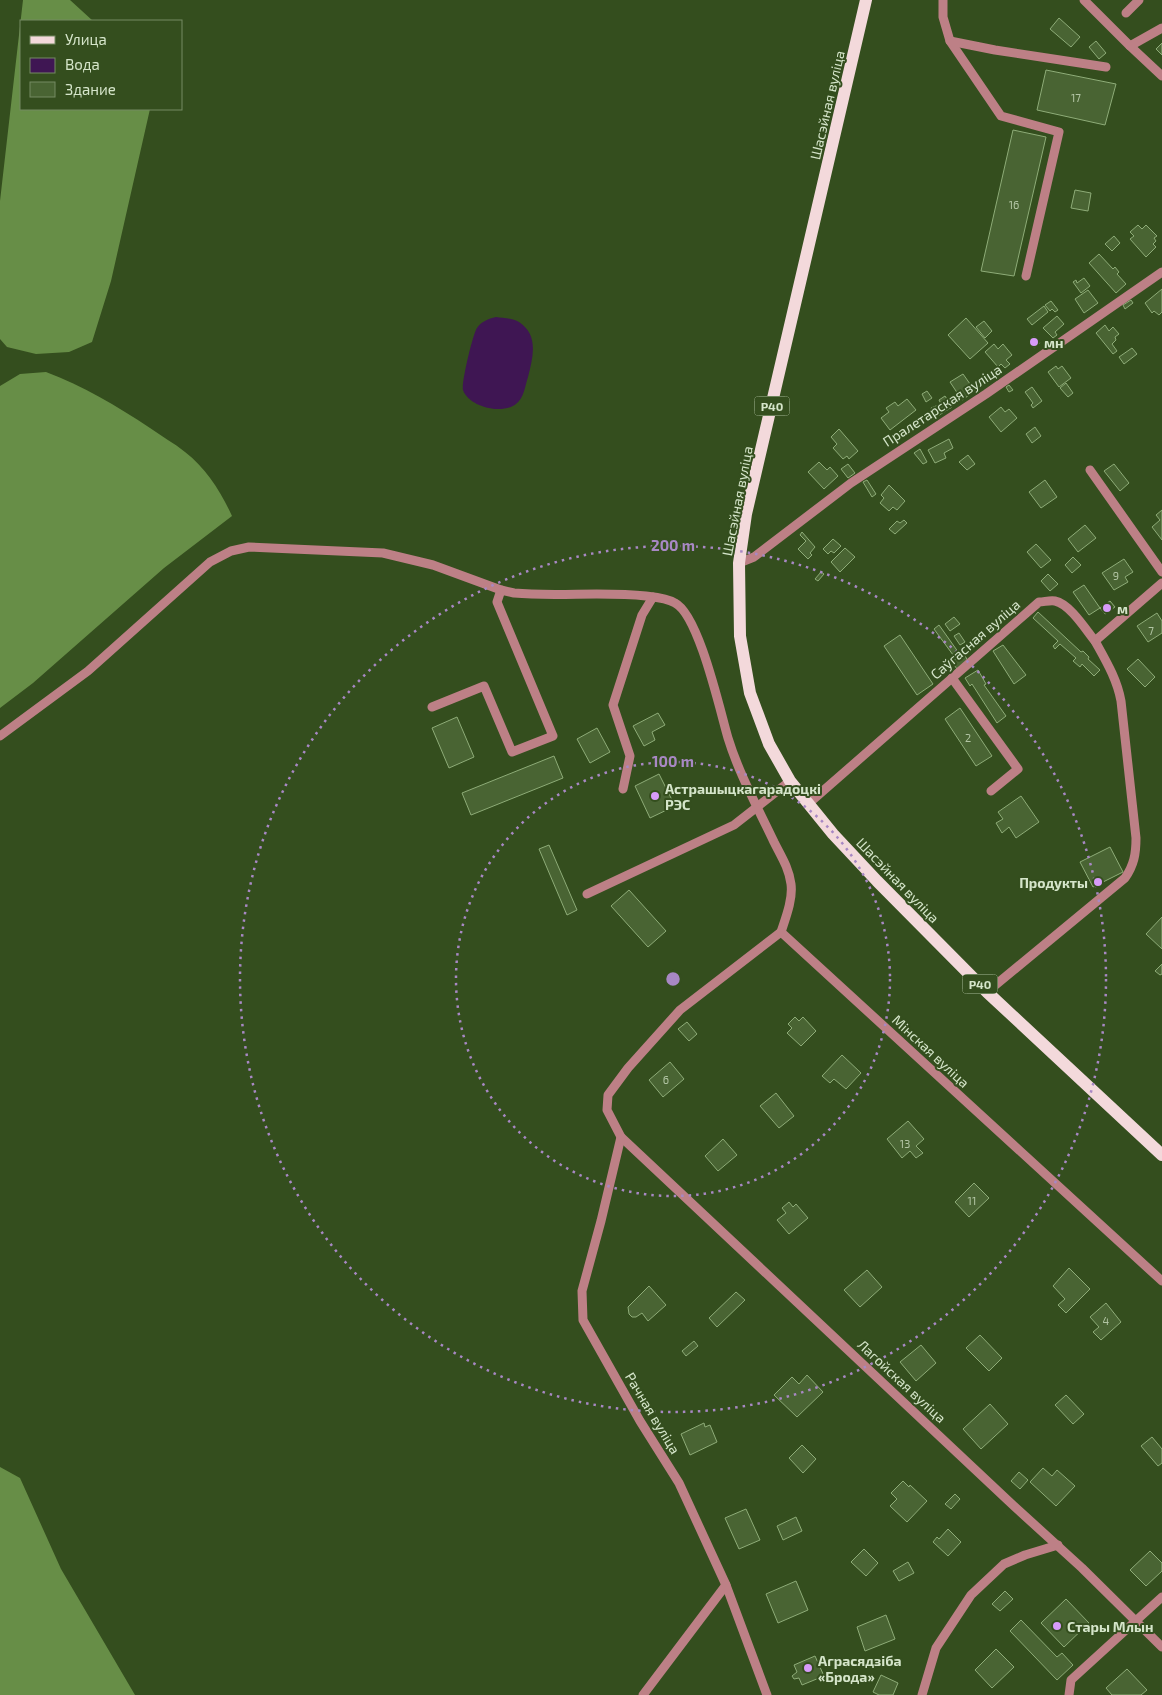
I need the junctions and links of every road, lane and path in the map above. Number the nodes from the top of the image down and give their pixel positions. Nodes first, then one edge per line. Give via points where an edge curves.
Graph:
1 (866, 0) edge
2 (943, 0) edge
3 (1084, 0) edge
4 (1139, 0) edge
5 (1126, 13) dead end
6 (1162, 28) edge
7 (950, 41) junction
8 (1130, 46) junction
9 (1106, 67) dead end
10 (1162, 76) edge
11 (1162, 272) edge
12 (1026, 276) dead end
13 (1090, 470) dead end
14 (739, 564) junction
15 (1162, 572) edge
16 (1162, 584) edge
17 (501, 590) junction
18 (652, 597) junction
19 (1095, 641) junction
20 (952, 678) junction
21 (432, 707) dead end
22 (0, 736) edge
23 (790, 781) junction
24 (623, 789) dead end
25 (991, 791) dead end
26 (808, 804) junction
27 (757, 806) junction
28 (587, 894) dead end
29 (781, 932) junction
30 (987, 992) junction
31 (620, 1138) junction
32 (1161, 1153) edge
33 (1162, 1281) edge
34 (1058, 1545) junction
35 (726, 1585) junction
36 (1162, 1597) edge
37 (1136, 1621) junction
38 (1162, 1647) edge
39 (643, 1695) edge
40 (767, 1695) edge
41 (922, 1695) edge
42 (1069, 1695) edge

1 - 14 main road, Шасэйная вуліца / Р40 via 746,514
2 - 7 street via 943,17
3 - 8 street
4 - 5 street
6 - 8 street
7 - 9 street
7 - 12 street via 1002,116 1059,132
8 - 10 street
11 - 14 street, Пралетарская вуліца via 851,483
13 - 15 street
14 - 23 main road, Шасэйная вуліца / Р40 via 740,636 750,693 769,744
16 - 19 street
17 - 18 street via 525,594
17 - 21 street via 497,602 553,736 512,752 484,686
17 - 22 street via 433,565 384,553 250,547 231,551 210,562 88,671
18 - 24 street via 642,616 613,705 630,756
18 - 27 street via 674,602 688,617 702,650 732,753
19 - 20 street, Саўгасная вуліца via 1063,605 1056,601 1039,602
19 - 30 street, Саўгасная вуліца via 1113,674 1121,701 1136,838 1132,868
20 - 25 street via 1018,769
20 - 26 street, Саўгасная вуліца
23 - 26 main road, Шасэйная вуліца / Р40
23 - 27 street
26 - 30 main road, Шасэйная вуліца / Р40 via 877,881
27 - 28 street via 734,824
27 - 29 street via 786,864 791,885
29 - 31 street via 680,1010 628,1068 608,1095 607,1110
29 - 33 street, Мінская вуліца
30 - 32 main road, Шасэйная вуліца / Р40
31 - 34 street, Лагойская вуліца
31 - 35 street, Рачная вуліца via 582,1292 583,1320 640,1421 680,1483
34 - 37 street, Лагойская вуліца
34 - 41 street via 1004,1564 971,1594 936,1648
35 - 39 street
35 - 40 street, Рачная вуліца
36 - 37 street
37 - 38 street, Лагойская вуліца
37 - 42 street via 1071,1680

